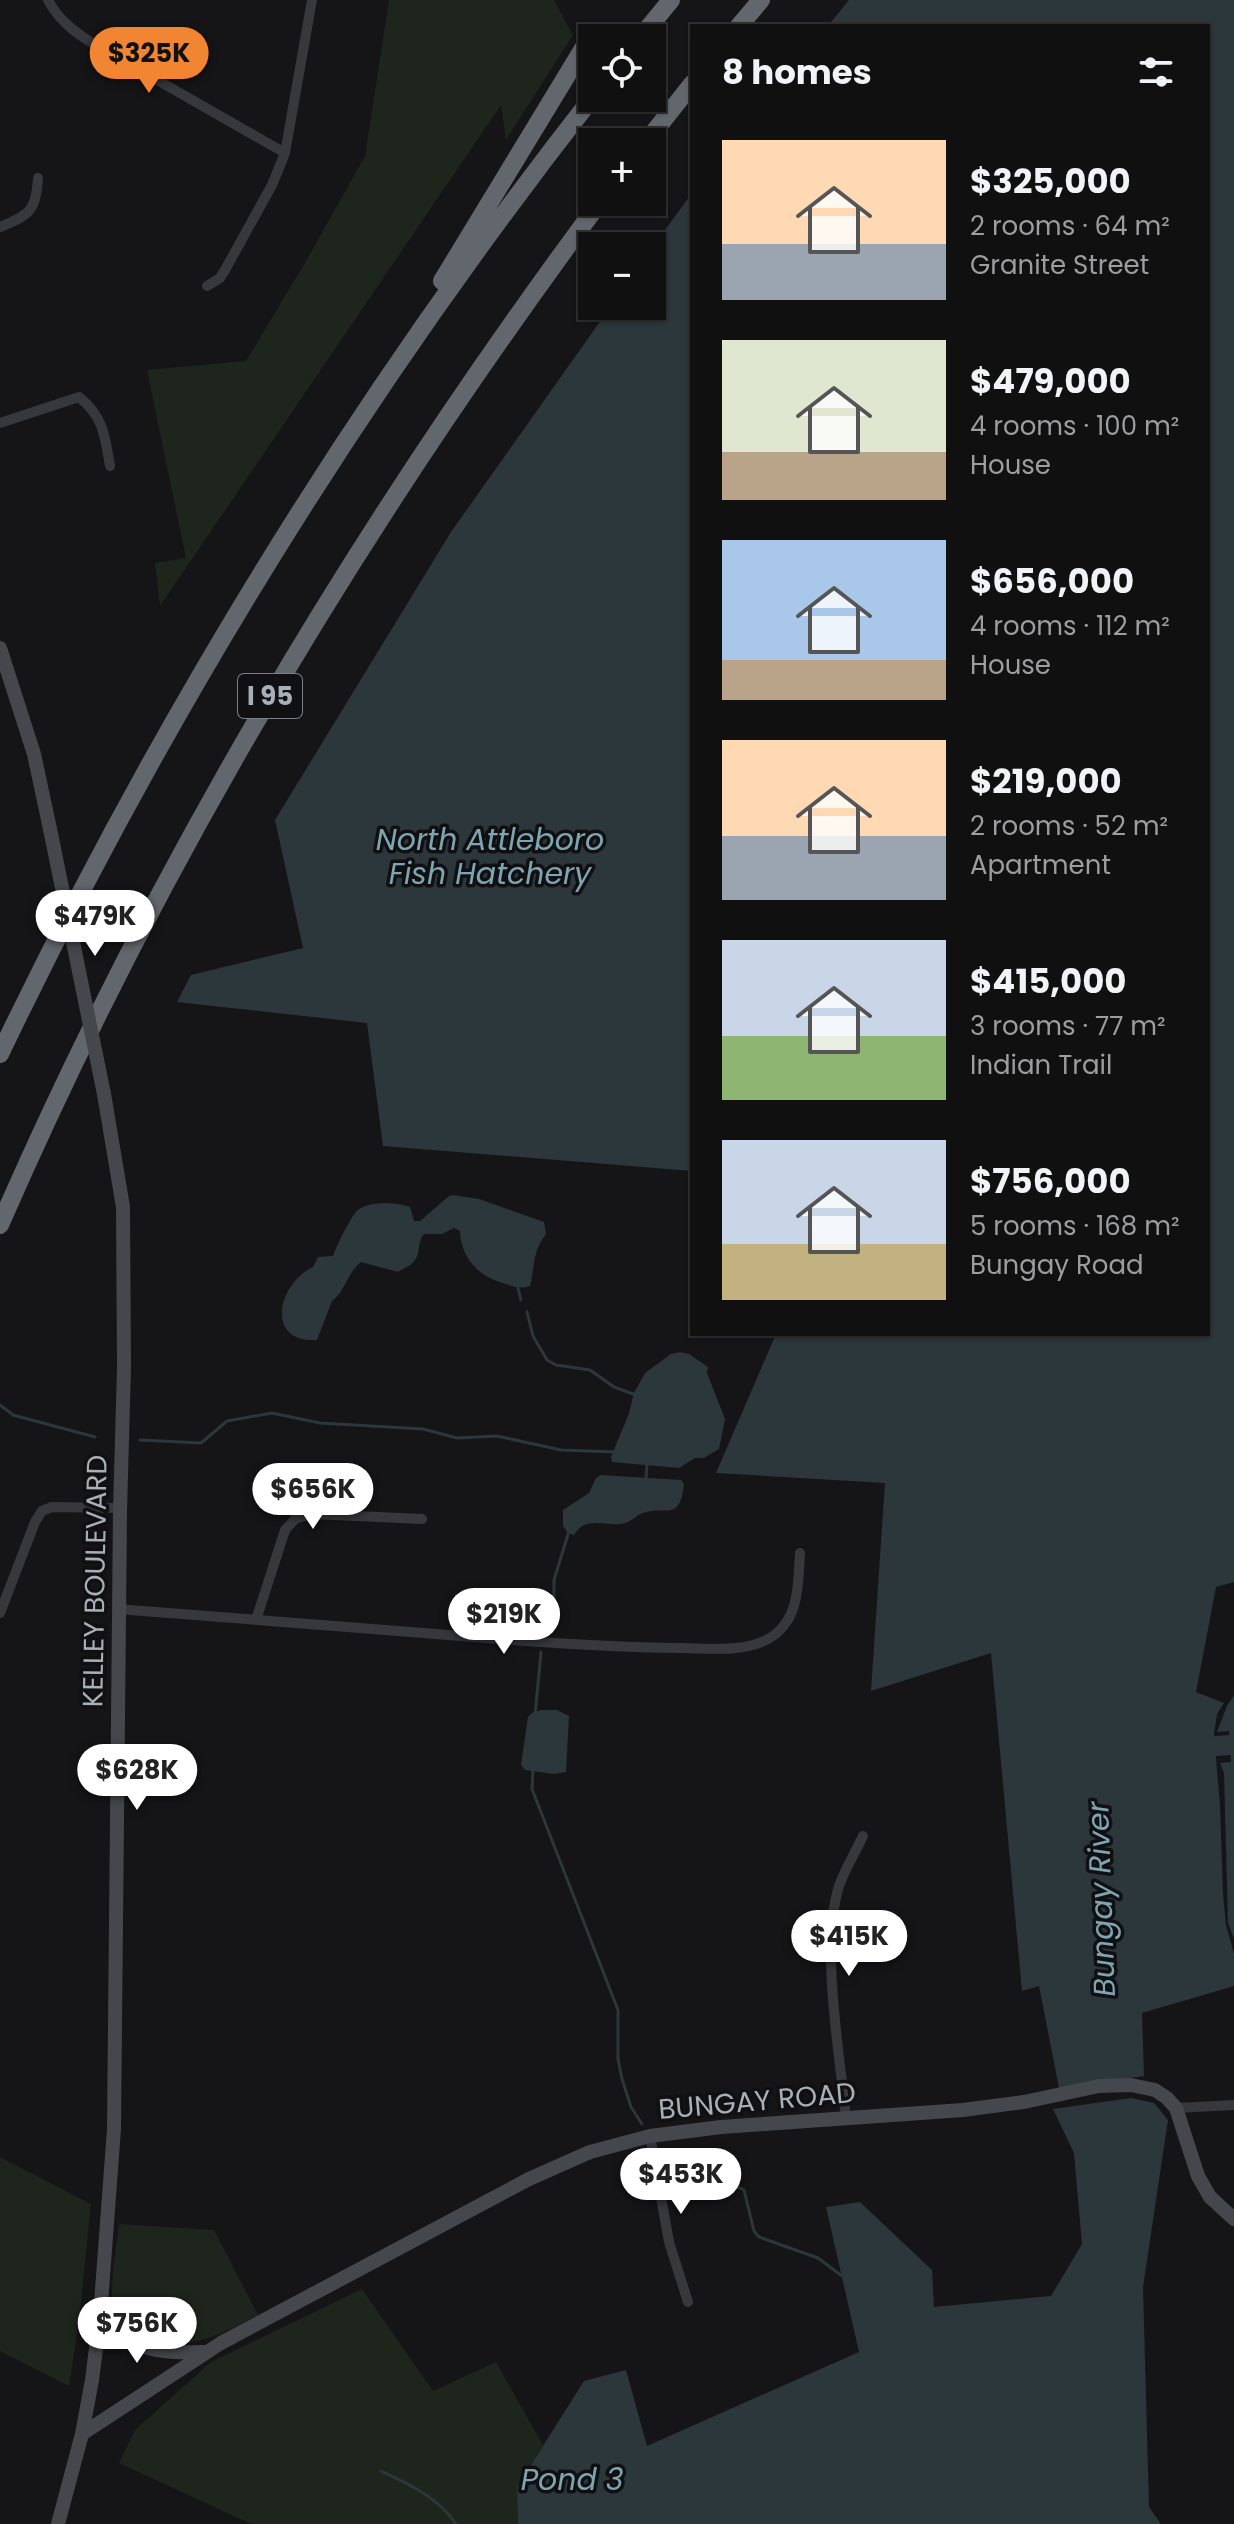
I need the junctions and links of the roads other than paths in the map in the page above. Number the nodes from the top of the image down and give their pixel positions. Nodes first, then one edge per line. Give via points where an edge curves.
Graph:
1 (48, 0) edge
2 (312, 0) edge
3 (671, 0) edge
4 (761, 0) edge
5 (651, 24) edge
6 (741, 24) edge
7 (578, 57) edge
8 (690, 87) edge
9 (582, 112) edge
10 (657, 128) edge
11 (285, 153) junction
12 (38, 178) dead end
13 (590, 216) edge
14 (0, 227) edge
15 (207, 286) dead end
16 (358, 421) junction
17 (0, 423) edge
18 (110, 466) dead end
19 (0, 648) edge
20 (0, 1054) edge
21 (0, 1225) edge
22 (120, 1508) junction
23 (422, 1519) dead end
24 (800, 1553) dead end
25 (119, 1609) junction
26 (0, 1613) edge
27 (256, 1620) junction
28 (863, 1836) dead end
29 (1234, 2105) edge
30 (1176, 2108) junction
31 (846, 2119) junction
32 (650, 2136) junction
33 (1234, 2219) edge
34 (688, 2302) dead end
35 (100, 2309) junction
36 (207, 2351) junction
37 (82, 2434) junction
38 (58, 2524) edge

1 - 11 street via 70,28 89,41
2 - 11 street
3 - 5 highway
4 - 6 highway
7 - 16 highway
8 - 10 highway
9 - 16 highway, I 95
11 - 15 street via 225,270
12 - 14 street via 37,199 24,217
13 - 21 highway, I 95 via 428,444 278,681 129,951
16 - 20 highway, I 95 via 169,729
17 - 18 street via 79,397 104,428
19 - 22 main road, KELLEY BOULEVARD, bridge via 34,754 123,1207
22 - 25 main road, KELLEY BOULEVARD
22 - 26 street via 42,1511
23 - 27 street via 312,1514 295,1519 281,1537
24 - 27 street via 798,1590 787,1622 771,1637 734,1647 593,1646
25 - 27 street
25 - 35 main road, KELLEY BOULEVARD via 114,2129
28 - 31 street via 839,1886 833,1936
29 - 30 street
30 - 31 main road, BUNGAY ROAD via 1155,2090 1118,2084 997,2106
30 - 33 main road via 1198,2176 1210,2197
31 - 32 main road, BUNGAY ROAD
32 - 34 street via 669,2242
32 - 36 main road, BUNGAY ROAD via 551,2168
35 - 36 main road, BUNGAY ROAD via 118,2333 135,2344 171,2352
35 - 37 main road, KELLEY BOULEVARD
36 - 37 main road, BUNGAY ROAD
37 - 38 main road, KELLEY BOULEVARD

